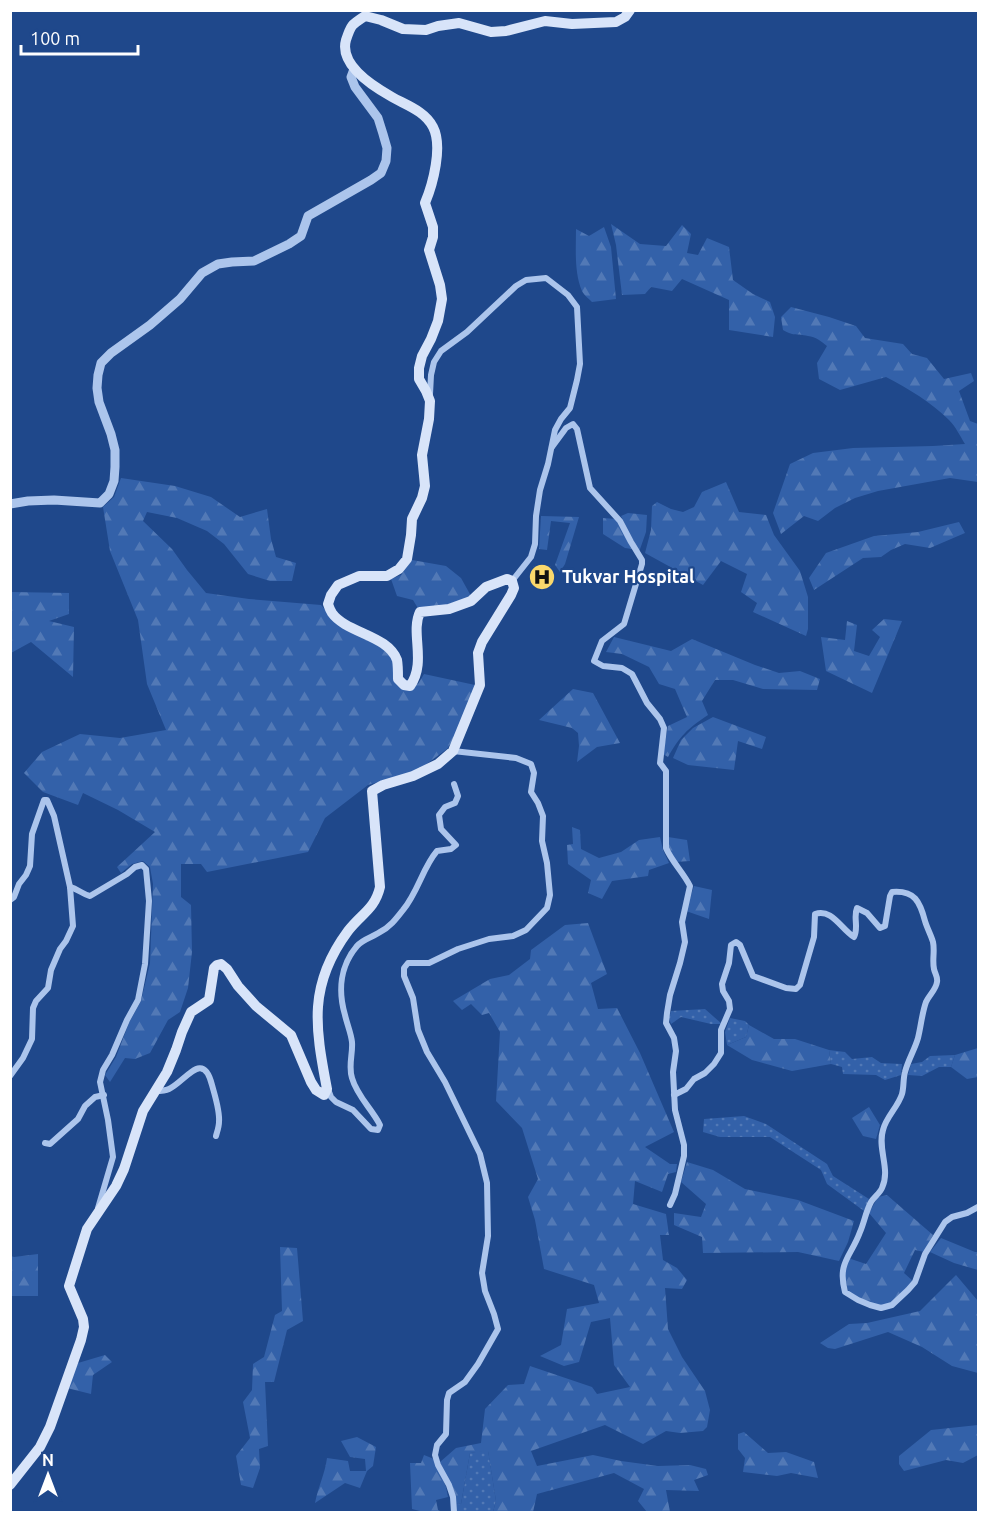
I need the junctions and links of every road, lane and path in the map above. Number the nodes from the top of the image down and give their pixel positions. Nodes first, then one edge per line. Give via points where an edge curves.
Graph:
1 (630, 10) edge
2 (354, 69) junction
3 (430, 401) junction
4 (552, 447) junction
5 (10, 504) edge
6 (512, 581) junction
7 (453, 751) junction
8 (454, 784) dead end
9 (70, 887) junction
10 (10, 900) edge
11 (10, 1077) edge
12 (327, 1089) junction
13 (155, 1091) junction
14 (104, 1095) junction
15 (674, 1095) junction
16 (216, 1136) dead end
17 (45, 1143) dead end
18 (670, 1205) dead end
19 (978, 1207) edge
20 (95, 1216) junction
21 (10, 1485) edge
22 (454, 1512) edge

1 - 2 main road via 616,22 545,21 491,32 459,23 426,30 403,29 364,16 350,26 345,45 345,54
2 - 3 main road via 426,117 434,128 436,163 425,203 433,227 429,250 442,299 438,321 419,368 419,379
2 - 5 street via 351,78 378,118 387,148 381,173 308,216 301,236 290,244 254,261 218,264 202,273 150,325 101,363 97,381 99,402 111,434 116,467 109,494 100,503 54,500
3 - 4 street via 434,362 441,351 516,286 526,280 546,278 577,307 580,346 570,408 555,430
3 - 6 main road via 422,455 425,486 412,519 407,559 387,576 359,576 338,585 328,604 341,621 391,651 397,660 398,679 410,686 418,665 416,619 420,612 449,609 471,601 486,587 507,579
4 - 6 street via 540,490 535,544 531,557
4 - 15 street via 573,424 590,488 620,521 642,560 624,624 602,641 594,661 632,674 664,728 660,763 666,771 666,848 690,886 682,922 685,942 666,1023 676,1051
6 - 7 main road via 511,596 478,653 480,685
7 - 12 main road via 438,764 372,791 380,876 378,899 338,944 319,992 318,1034
7 - 22 street via 516,758 531,764 531,792 543,816 542,841 550,895 547,908 526,930 458,949 429,963 408,963 404,968 422,1041 480,1154 487,1183 488,1236 482,1273 498,1329 478,1364 465,1382 449,1393 447,1400 446,1434 435,1455 449,1485
8 - 12 street via 458,796 439,815 441,828 456,845 432,856 407,905 392,924 358,945 341,977 341,1004 352,1041 351,1078 376,1117 378,1130 371,1129 352,1110 336,1102
9 - 10 street via 54,816 44,800 32,834 30,866
9 - 11 street via 73,926 51,970 48,988 33,1008 32,1039
9 - 14 street via 90,896 135,867 142,865 146,870 149,901 145,964 138,1000 103,1070 100,1082
12 - 13 main road via 324,1095 316,1090 291,1035 256,1006 221,964 214,968 209,1000 191,1012 167,1072
13 - 16 street via 168,1090 192,1070 205,1069 213,1086 219,1121
13 - 20 main road via 143,1111 116,1186
14 - 17 street via 95,1097 68,1129 50,1144
14 - 20 street via 113,1157
15 - 18 street via 684,1156
15 - 19 street via 705,1073 721,1053 722,1030 730,1009 722,984 731,945 740,945 753,976 796,989 814,937 815,914 827,914 854,937 857,908 880,928 885,926 892,892 910,894 921,905 933,943 938,980 926,1000 918,1041 904,1075 902,1096 883,1128 880,1142 886,1174 843,1267 845,1292 870,1305 892,1305 915,1282 925,1254 945,1222
20 - 21 main road via 69,1286 83,1319 81,1340 50,1427 40,1447

